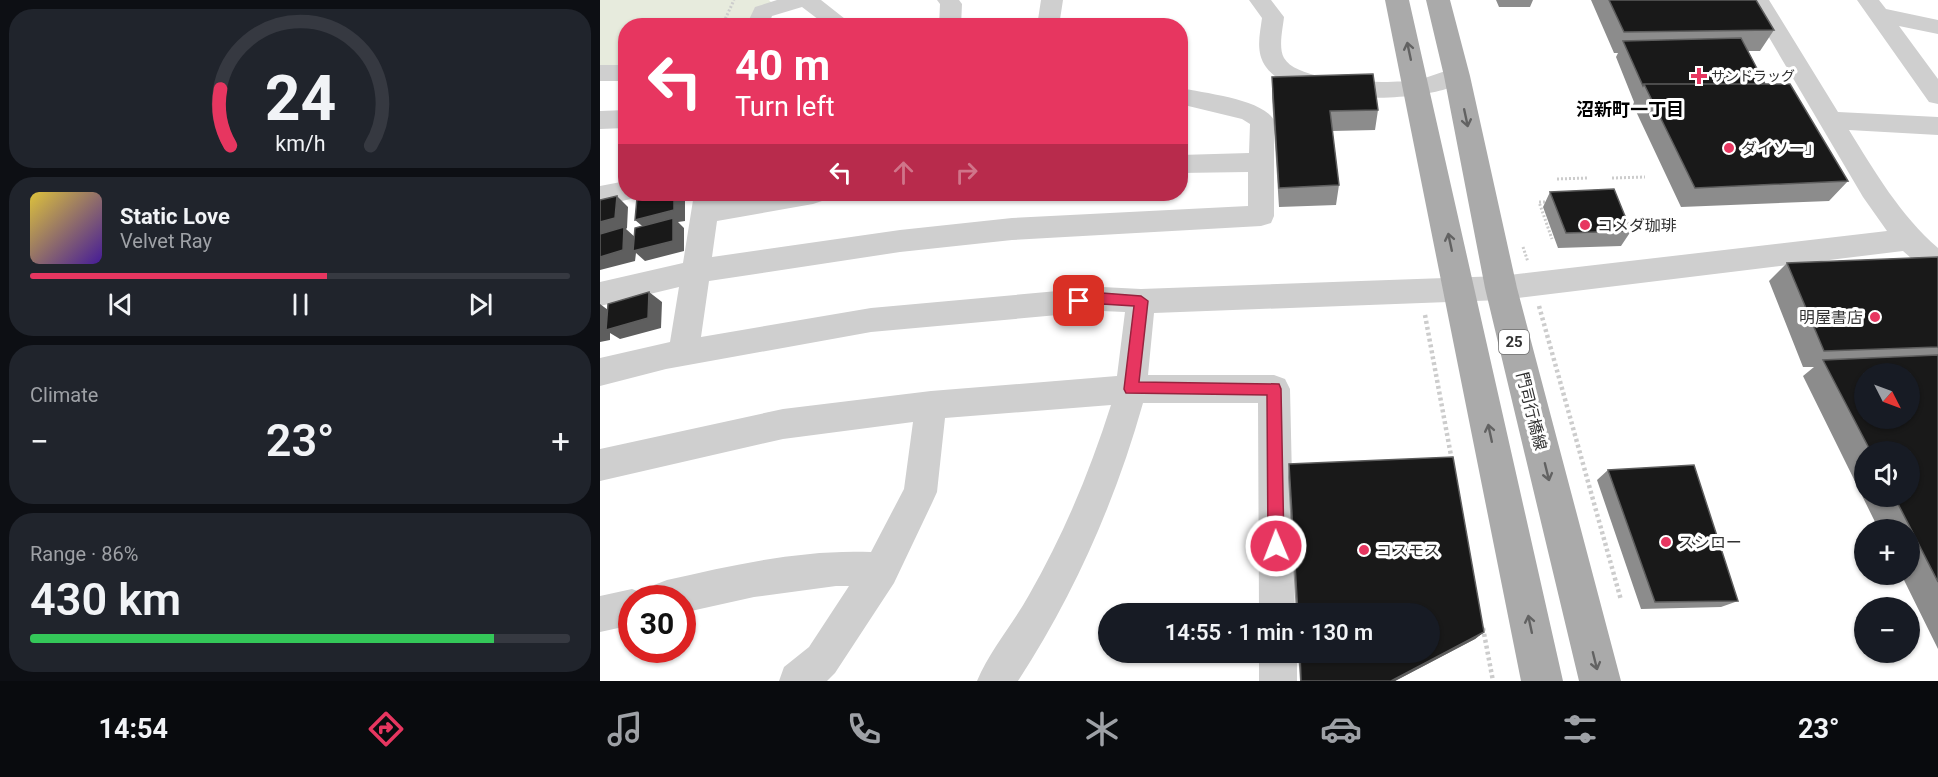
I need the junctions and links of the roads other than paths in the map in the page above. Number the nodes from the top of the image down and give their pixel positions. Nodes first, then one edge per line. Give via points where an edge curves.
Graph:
1 (799, 0) edge
2 (807, 0) edge
3 (948, 0) edge
4 (1052, 0) edge
5 (1260, 0) edge
6 (1397, 0) edge
7 (1438, 0) edge
8 (1758, 0) edge
9 (1874, 7) edge
10 (760, 18) edge
11 (832, 18) edge
12 (950, 18) edge
13 (1049, 18) edge
14 (1938, 27) edge
15 (600, 73) edge
16 (618, 73) edge
17 (1457, 76) junction
18 (1417, 88) junction
19 (1938, 96) edge
20 (1188, 98) edge
21 (618, 119) edge
22 (600, 120) edge
23 (1830, 120) junction
24 (1938, 126) edge
25 (1261, 162) junction
26 (1188, 164) edge
27 (618, 193) edge
28 (600, 196) edge
29 (730, 201) edge
30 (706, 203) edge
31 (1909, 239) junction
32 (1938, 265) edge
33 (696, 271) junction
34 (1500, 288) junction
35 (1460, 289) junction
36 (600, 294) edge
37 (1141, 301) junction
38 (684, 352) junction
39 (600, 372) edge
40 (1131, 389) junction
41 (931, 405) junction
42 (600, 465) edge
43 (881, 570) junction
44 (696, 592) edge
45 (1277, 603) edge
46 (618, 610) edge
47 (600, 614) edge
48 (1278, 663) edge
49 (798, 681) edge
50 (996, 681) edge
51 (1278, 681) edge
52 (1542, 681) edge
53 (1600, 681) edge

1 - 10 street via 763,12
2 - 11 street
3 - 12 street
4 - 13 street
5 - 18 street via 1273,17 1274,62 1286,74 1333,85
18 -> 6 main road
7 - 17 main road, 門司行橋線 / 25
8 - 23 street
9 - 14 street
9 - 19 street
15 - 16 street
17 - 18 street
17 -> 34 main road, 門司行橋線 / 25
35 -> 18 main road
20 - 25 street via 1250,112 1262,120
21 - 22 street
23 - 24 street
23 - 31 street via 1872,190
25 - 26 street
25 - 33 street via 1262,216 1001,230
27 - 28 street
29 - 30 street
30 - 33 street
31 - 32 street
31 - 34 street
33 - 36 street
33 - 38 street
34 - 35 street
34 -> 53 main road, 門司行橋線 / 25
35 - 37 street
52 -> 35 main road
37 - 38 street via 1102,299 871,320
37 - 40 street
38 - 39 street
40 - 41 street
40 - 45 street via 1274,389
40 - 50 street via 1114,450 1065,568 1026,638
41 - 42 street via 783,424
41 - 43 street via 920,492
43 - 44 street via 836,568
43 - 49 street via 822,660
46 - 47 street
48 - 51 street

